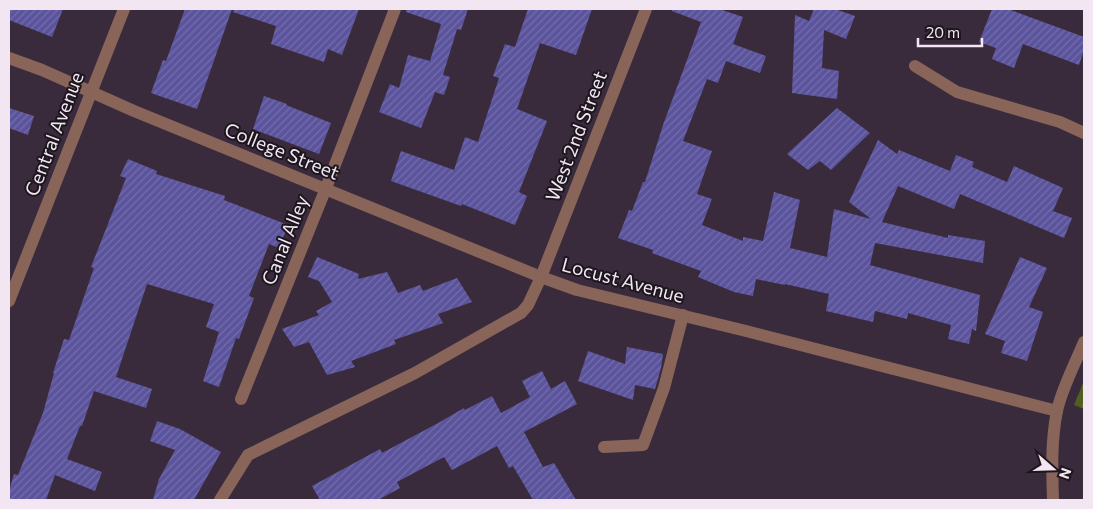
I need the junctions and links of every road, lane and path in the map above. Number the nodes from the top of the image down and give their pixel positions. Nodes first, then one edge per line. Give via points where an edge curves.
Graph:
1 (124, 9) edge
2 (395, 9) edge
3 (646, 9) edge
4 (9, 58) edge
5 (915, 66) dead end
6 (91, 92) junction
7 (1084, 133) edge
8 (326, 188) junction
9 (541, 277) junction
10 (9, 301) edge
11 (683, 315) junction
12 (1084, 342) edge
13 (241, 399) dead end
14 (1057, 411) junction
15 (604, 447) dead end
16 (220, 500) edge
17 (1054, 500) edge

1 - 6 street, Central Avenue
2 - 8 street, Canal Alley
3 - 9 street, West 2nd Street
4 - 6 street, College Street
5 - 7 street via 957,92 1060,122
6 - 8 street, College Street
6 - 10 street, Central Avenue
8 - 9 street, College Street
8 - 13 street, Canal Alley
9 - 11 street, Locust Avenue via 577,290
9 - 16 street, Locust Avenue via 522,313 415,372 248,455
11 - 14 street, Locust Avenue
11 - 15 street via 664,388 643,445
12 - 14 street
14 - 17 street via 1052,460

